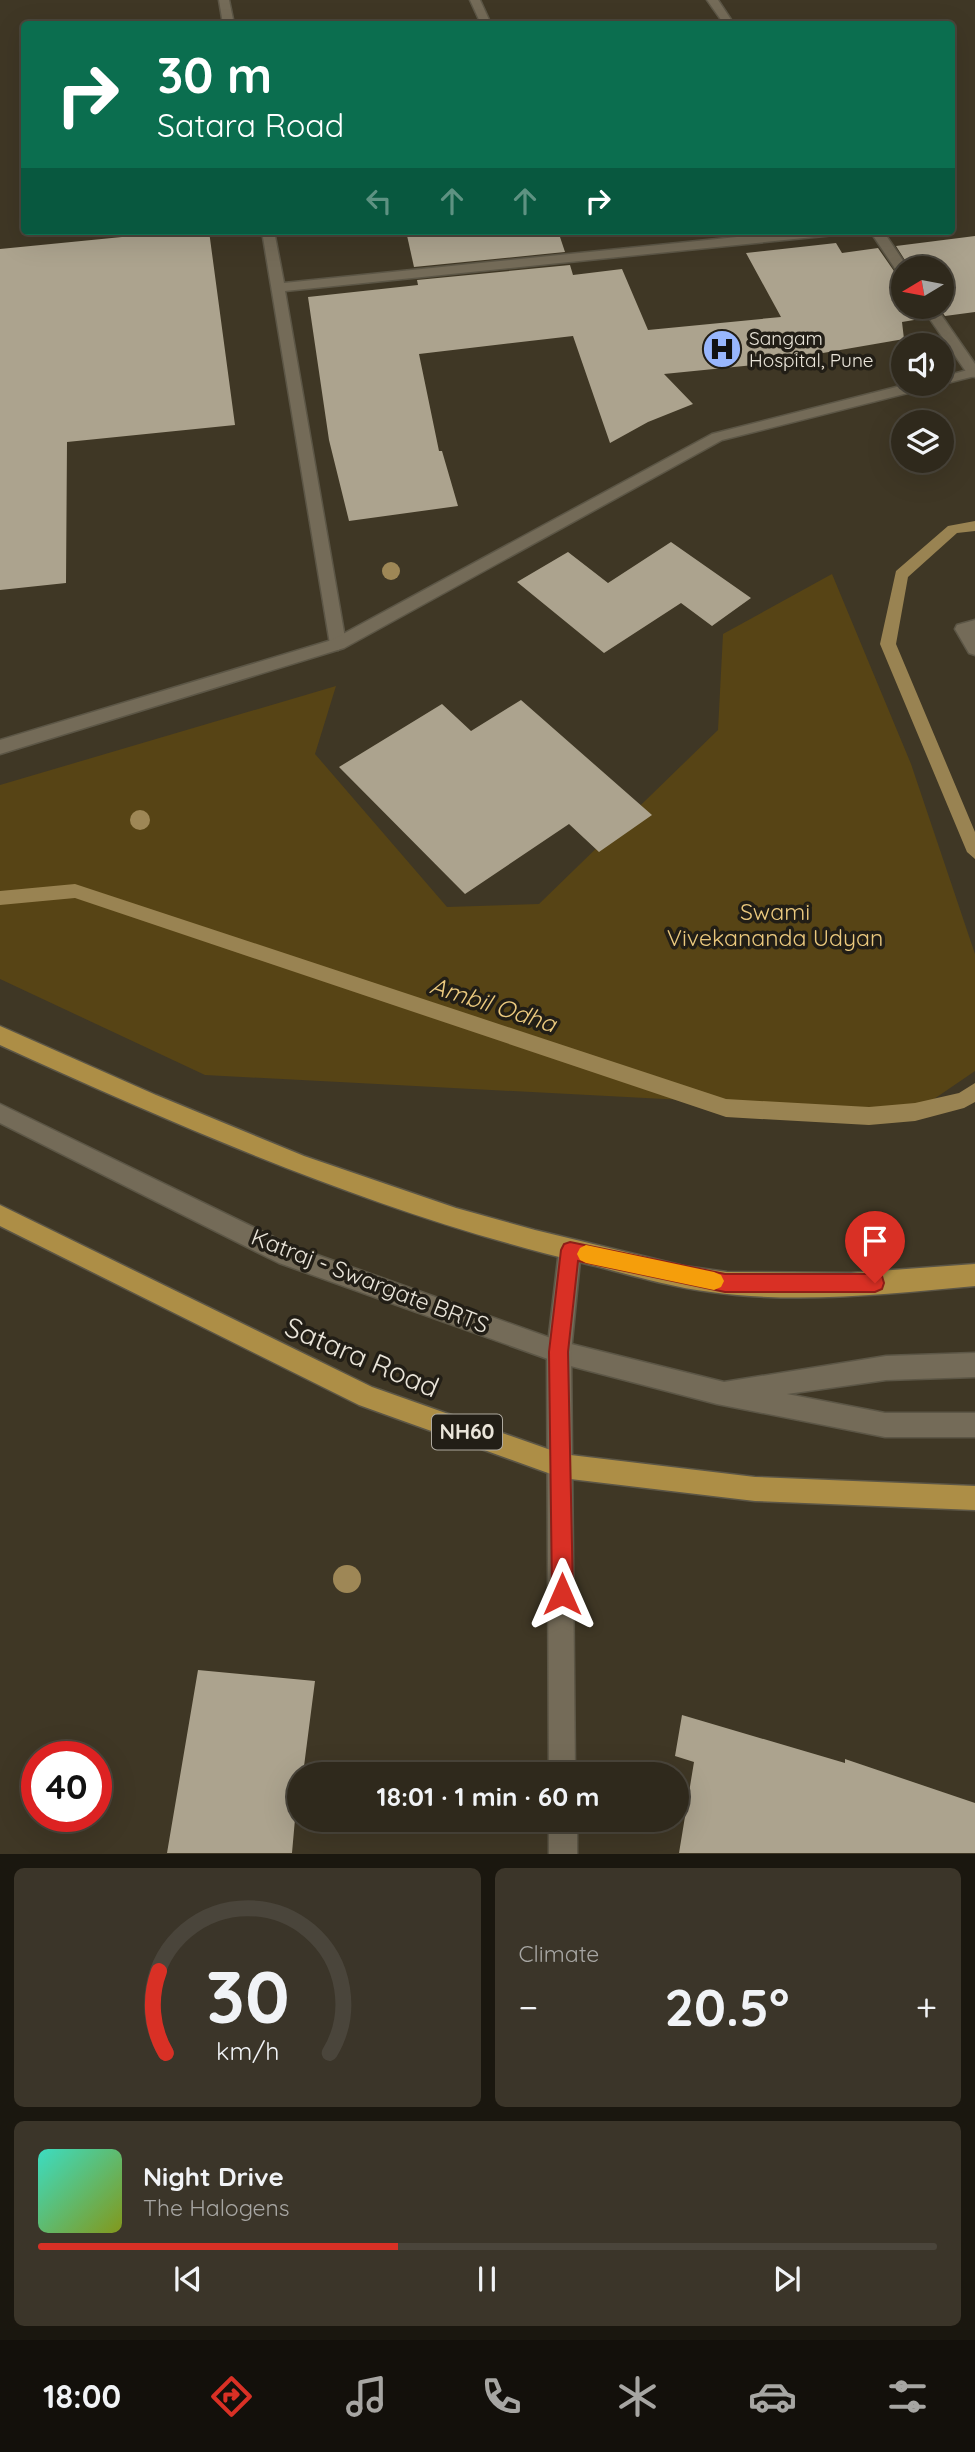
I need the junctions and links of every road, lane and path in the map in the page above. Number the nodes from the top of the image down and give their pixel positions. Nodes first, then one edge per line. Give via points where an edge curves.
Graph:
1 (224, 0) edge
2 (475, 0) edge
3 (712, 0) edge
4 (228, 21) edge
5 (484, 21) edge
6 (727, 21) edge
7 (269, 235) edge
8 (795, 235) edge
9 (879, 235) edge
10 (893, 256) edge
11 (279, 288) junction
12 (937, 319) edge
13 (974, 372) edge
14 (954, 378) edge
15 (891, 393) edge
16 (975, 626) edge
17 (338, 644) junction
18 (975, 649) edge
19 (0, 747) edge
20 (0, 1035) edge
21 (0, 1113) edge
22 (0, 1215) edge
23 (570, 1250) junction
24 (975, 1275) edge
25 (559, 1352) junction
26 (975, 1365) edge
27 (718, 1392) junction
28 (975, 1425) edge
29 (562, 1466) junction
30 (975, 1498) edge
31 (562, 1762) edge
32 (563, 1832) edge
33 (563, 1853) edge

1 - 4 street
2 - 5 street
3 - 6 street
7 - 11 street
8 - 11 street
9 - 10 street
11 - 17 street
12 - 13 street
13 - 14 street
15 - 17 street via 717,436
16 - 18 street via 963,629
17 - 19 street
20 - 23 highway via 252,1144 350,1181
21 - 25 street, Katraj - Swargate BRTS via 287,1255
22 - 29 highway, Satara Road / NH60 via 367,1397
23 - 24 highway via 725,1283 900,1283
23 - 25 street
25 - 27 street, Katraj - Swargate BRTS
25 - 29 street
26 - 27 street, Katraj - Swargate BRTS via 886,1368
27 - 28 street, Katraj - Swargate BRTS via 885,1425
29 - 30 highway, Satara Road / NH60 via 755,1489
29 - 31 street
32 - 33 street

